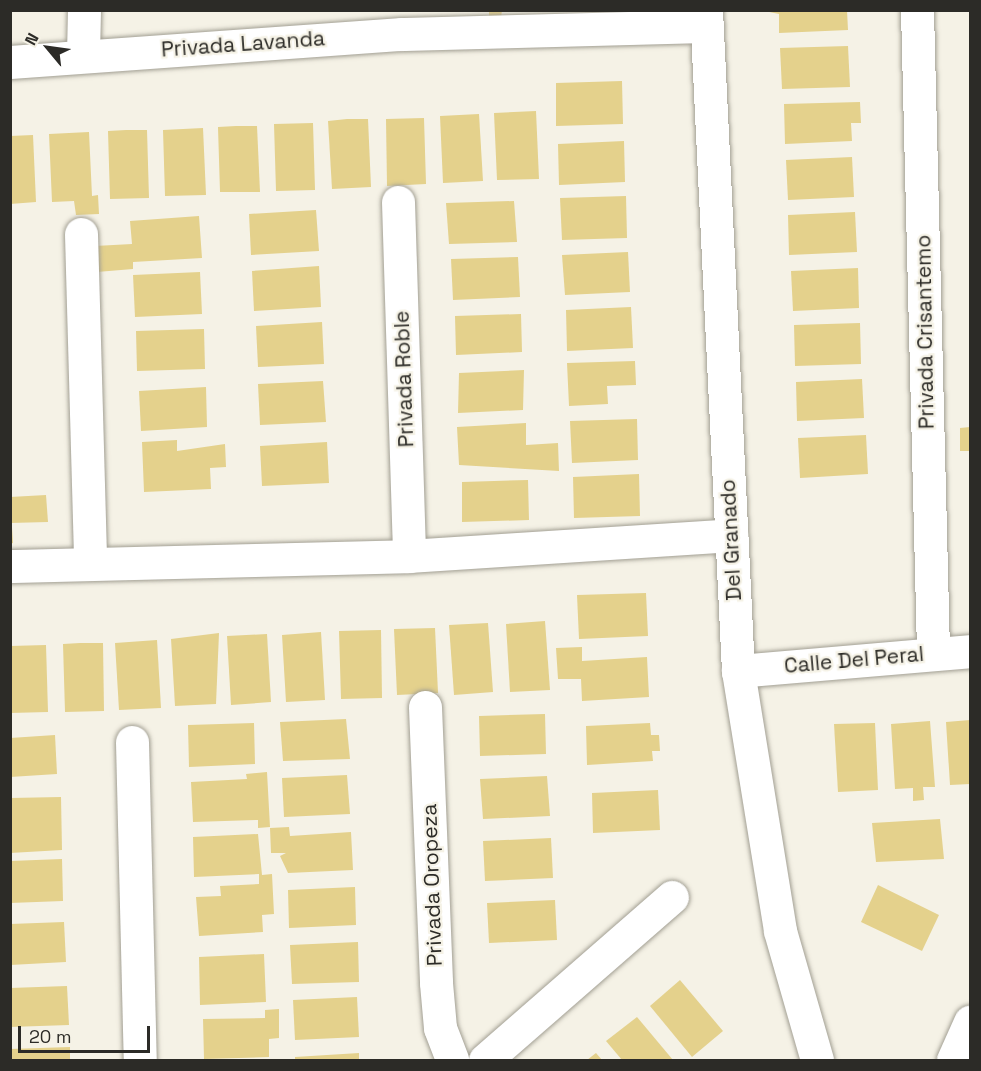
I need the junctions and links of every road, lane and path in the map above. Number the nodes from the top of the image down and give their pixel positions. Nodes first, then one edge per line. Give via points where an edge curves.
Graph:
1 (84, 10) edge
2 (917, 10) edge
3 (706, 18) edge
4 (401, 22) edge
5 (83, 54) junction
6 (10, 62) edge
7 (398, 202) dead end
8 (81, 234) dead end
9 (731, 535) junction
10 (409, 556) junction
11 (90, 562) junction
12 (10, 566) edge
13 (970, 651) edge
14 (933, 653) junction
15 (738, 671) junction
16 (425, 706) dead end
17 (132, 742) dead end
18 (672, 897) dead end
19 (970, 1022) edge
20 (140, 1060) edge
21 (452, 1060) edge
22 (485, 1060) edge
23 (817, 1060) edge
24 (953, 1060) edge

1 - 5 street
2 - 14 street, Privada Crisantemo
3 - 4 street, Privada Lavanda
3 - 9 street, Del Granado
4 - 5 street, Privada Lavanda
5 - 6 street, Privada Lavanda
7 - 10 street, Privada Roble
8 - 11 street
9 - 10 street
9 - 15 street, Del Granado
10 - 11 street
11 - 12 street
13 - 14 street, Calle Del Peral
14 - 15 street, Calle Del Peral
15 - 23 street, Del Granado via 780,931
16 - 21 street, Privada Oropeza via 436,983 440,1028
17 - 20 street
18 - 22 street
19 - 24 street

